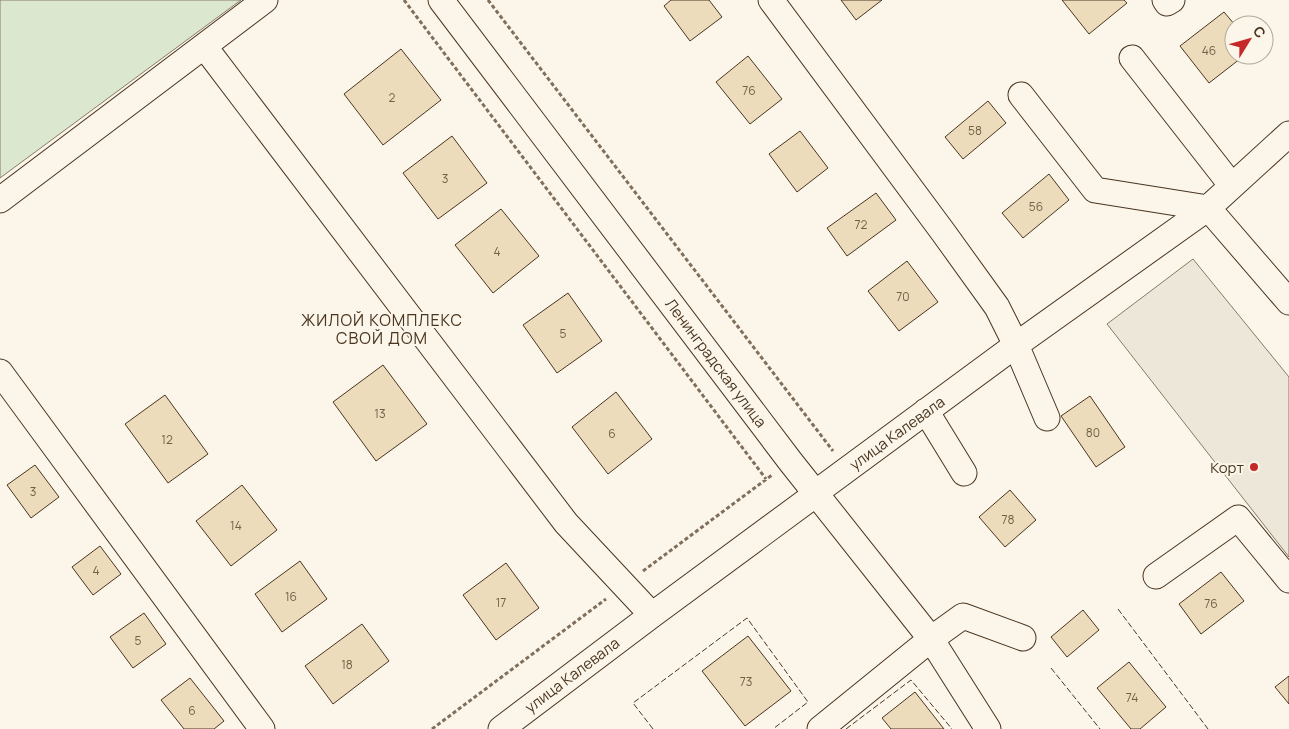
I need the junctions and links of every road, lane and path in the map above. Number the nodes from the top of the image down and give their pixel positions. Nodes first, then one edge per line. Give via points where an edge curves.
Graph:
1 (265, 0) edge
2 (404, 0) edge
3 (441, 0) edge
4 (488, 0) edge
5 (770, 0) edge
6 (1165, 0) edge
7 (1172, 0) edge
8 (204, 46) junction
9 (1132, 58) dead end
10 (1021, 95) dead end
11 (1289, 134) edge
12 (1232, 186) junction
13 (0, 200) edge
14 (1208, 208) junction
15 (1289, 302) edge
16 (1016, 345) junction
17 (0, 372) edge
18 (926, 411) junction
19 (1047, 418) dead end
20 (847, 470) junction
21 (964, 473) dead end
22 (766, 479) dead end
23 (816, 494) junction
24 (1156, 576) dead end
25 (1289, 580) edge
26 (652, 615) junction
27 (1023, 638) dead end
28 (932, 639) junction
29 (262, 729) edge
30 (501, 729) edge
31 (820, 729) edge
32 (988, 729) edge

1 - 8 street
2 - 22 path
3 - 23 street, Ленинградская улица
4 - 20 path
5 - 16 street via 997,307
6 - 7 street via 1167,3
8 - 13 street
8 - 26 street via 566,523
9 - 12 street
10 - 14 street via 1095,190
11 - 12 street, улица Калевала
12 - 14 street, улица Калевала
14 - 15 street
14 - 16 street, улица Калевала
16 - 18 street, улица Калевала
16 - 19 street
17 - 29 street
18 - 20 street, улица Калевала
18 - 21 street
20 - 23 street, улица Калевала
23 - 26 street, улица Калевала
23 - 28 street, Ленинградская улица
24 - 25 street via 1238,518
26 - 30 street, улица Калевала
27 - 28 street via 962,616
28 - 31 street
28 - 32 street, Ленинградская улица

